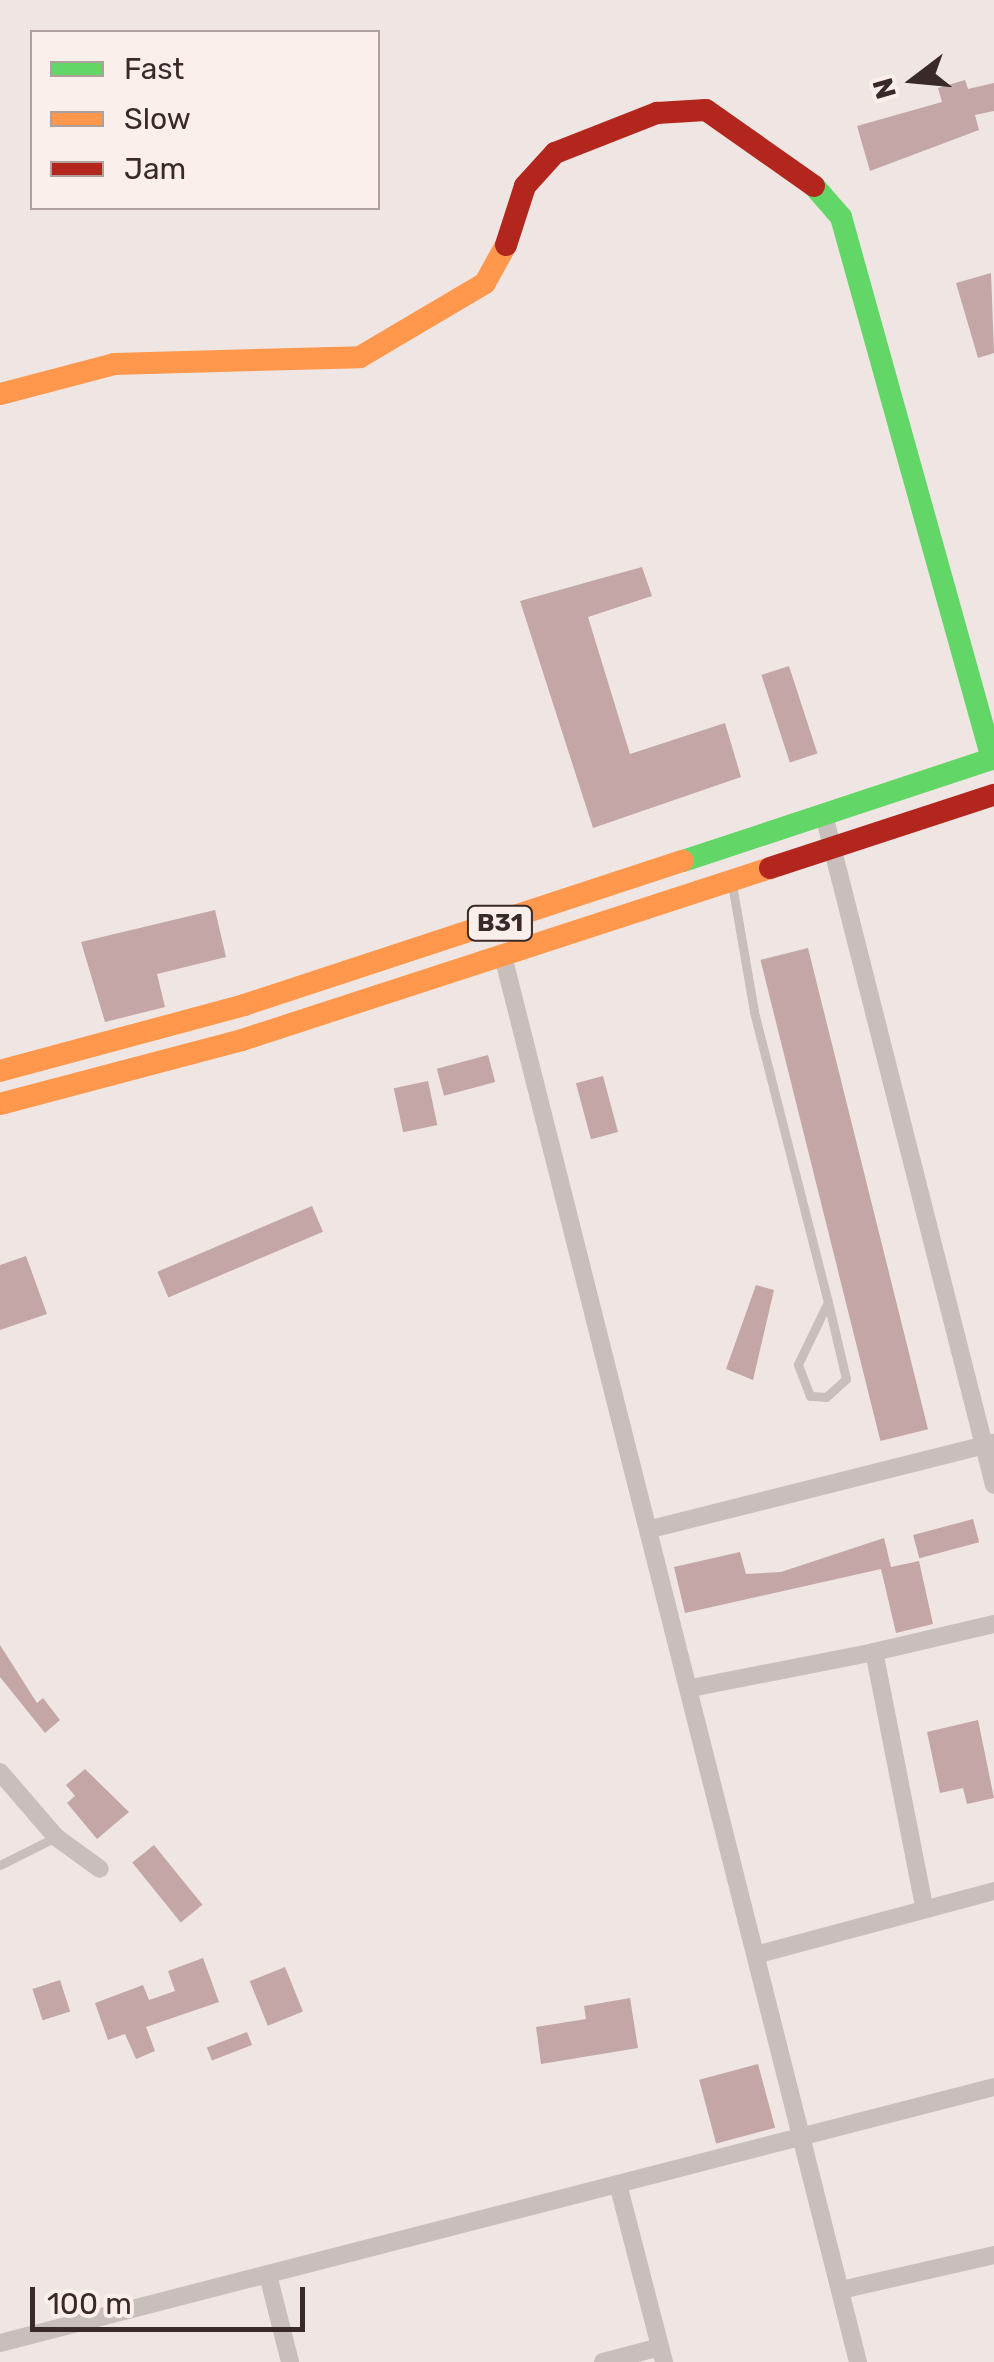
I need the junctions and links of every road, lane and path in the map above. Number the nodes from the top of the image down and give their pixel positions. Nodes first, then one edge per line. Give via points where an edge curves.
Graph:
1 (0, 394) edge
2 (993, 758) edge
3 (994, 795) edge
4 (824, 815) junction
5 (835, 849) junction
6 (731, 881) junction
7 (428, 947) junction
8 (503, 956) junction
9 (438, 976) junction
10 (0, 1071) edge
11 (0, 1104) edge
12 (828, 1302) junction
13 (990, 1444) edge
14 (994, 1485) edge
15 (651, 1530) junction
16 (994, 1624) edge
17 (874, 1652) junction
18 (692, 1688) junction
19 (0, 1772) edge
20 (56, 1837) junction
21 (0, 1865) edge
22 (100, 1869) dead end
23 (994, 1890) edge
24 (924, 1906) junction
25 (759, 1954) junction
26 (994, 2087) edge
27 (804, 2134) junction
28 (618, 2184) junction
29 (994, 2254) edge
30 (268, 2275) junction
31 (841, 2290) junction
32 (0, 2343) edge
33 (662, 2355) edge
34 (290, 2362) edge
35 (603, 2362) edge
36 (858, 2362) edge

1 - 2 main road via 114,364 360,358 485,283 514,230 524,186 555,153 657,113 706,110 794,164 841,217
2 - 4 main road, B31
3 - 5 main road, B31
4 - 5 street
4 - 7 main road, B31
5 - 6 main road, B31
5 - 13 street
6 - 8 main road, B31
6 - 12 lane via 754,1012
7 - 9 main road
7 - 10 main road, B31
8 - 9 main road, B31
8 - 15 street
9 - 11 main road, B31
12 - 12 lane via 846,1379 826,1397 810,1396 798,1364
13 - 14 street
13 - 15 street
15 - 18 street
16 - 17 street
17 - 18 street
17 - 24 street
18 - 25 street
19 - 20 street
20 - 21 lane
20 - 22 street
23 - 24 street
24 - 25 street
25 - 27 street
26 - 27 street
27 - 28 street
27 - 31 street
28 - 30 street
28 - 33 street
29 - 31 street
30 - 32 street
30 - 34 street
31 - 36 street
33 - 35 street

